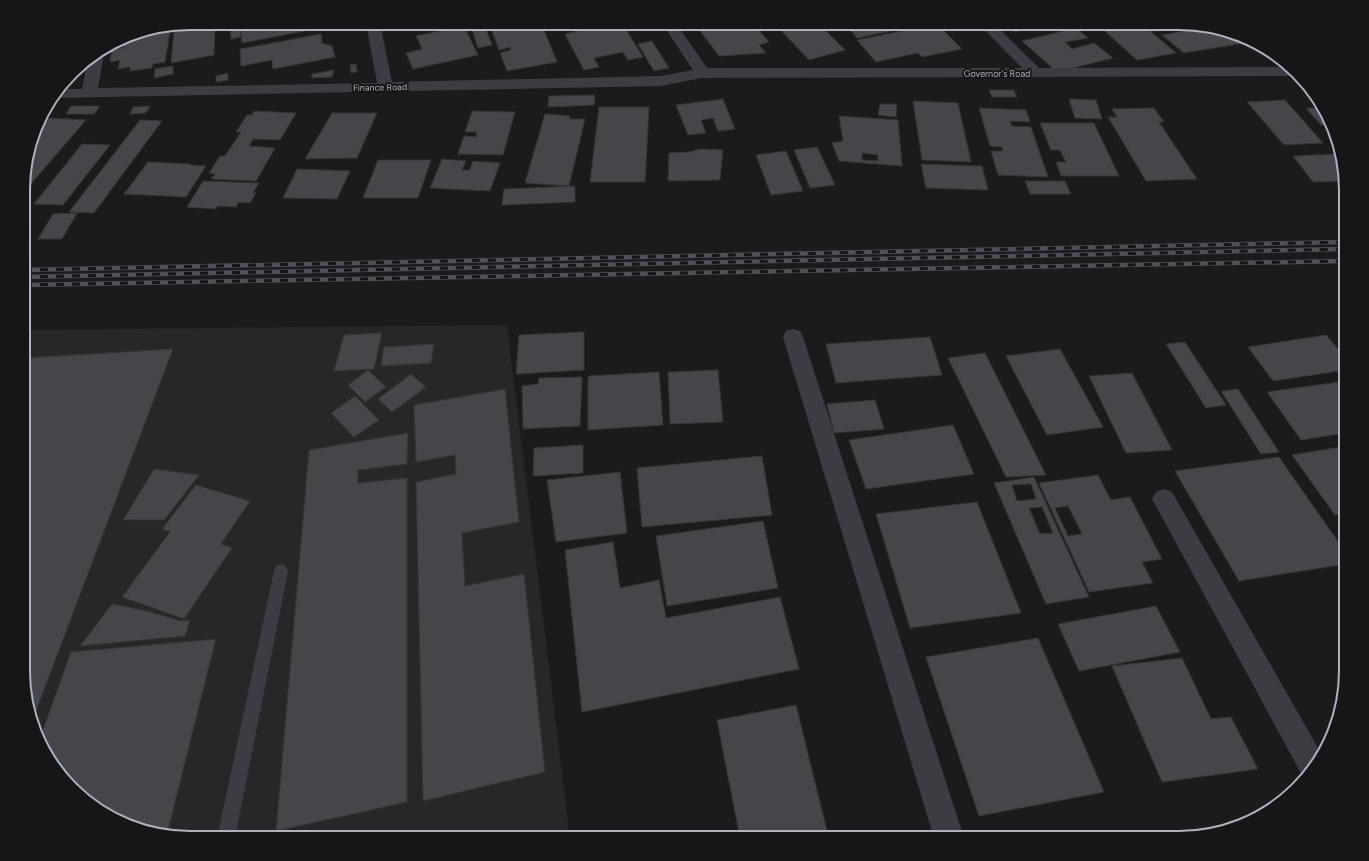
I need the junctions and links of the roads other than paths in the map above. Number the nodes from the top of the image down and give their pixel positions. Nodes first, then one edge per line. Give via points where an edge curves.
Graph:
1 (374, 30) edge
2 (674, 30) edge
3 (991, 30) edge
4 (96, 61) edge
5 (1286, 72) edge
6 (702, 73) junction
7 (1036, 73) junction
8 (385, 87) junction
9 (89, 93) junction
10 (62, 94) edge
11 (793, 338) dead end
12 (1164, 498) dead end
13 (281, 571) dead end
14 (1311, 762) edge
15 (227, 831) edge
16 (947, 831) edge

1 - 8 street
2 - 6 street
3 - 7 street
4 - 9 street
5 - 7 street, Governor's Road
6 - 7 street, Governor's Road
6 - 8 street, Finance Road via 661,81
8 - 9 street, Finance Road
9 - 10 street, Finance Road
11 - 16 street
12 - 14 street
13 - 15 lane

